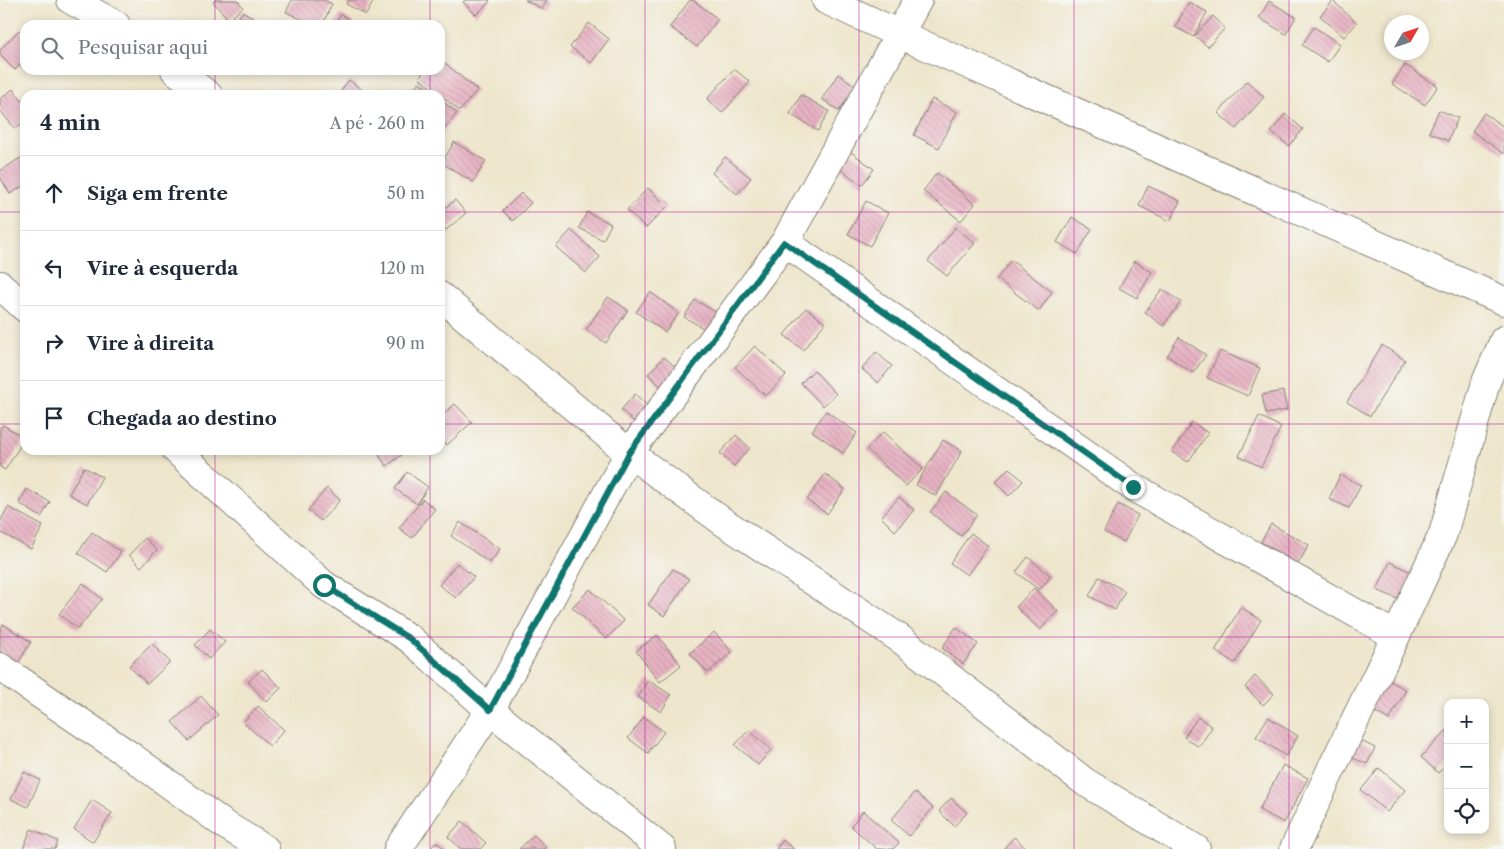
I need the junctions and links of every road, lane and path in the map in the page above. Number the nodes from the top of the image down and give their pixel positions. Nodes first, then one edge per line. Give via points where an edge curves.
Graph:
1 (71, 0) edge
2 (826, 0) edge
3 (918, 0) edge
4 (107, 20) edge
5 (899, 34) junction
6 (182, 75) edge
7 (201, 90) edge
8 (784, 242) junction
9 (0, 285) edge
10 (445, 300) edge
11 (1504, 301) edge
12 (20, 303) edge
13 (1504, 340) edge
14 (629, 453) junction
15 (181, 455) edge
16 (1396, 636) junction
17 (0, 668) edge
18 (490, 710) junction
19 (265, 849) edge
20 (398, 849) edge
21 (662, 849) edge
22 (1196, 849) edge
23 (1294, 849) edge

1 - 4 street
2 - 5 street
3 - 5 street
5 - 8 street
5 - 11 street
6 - 7 street
8 - 14 street
8 - 16 street via 1133,487
9 - 12 street
10 - 14 street
13 - 16 street via 1486,382 1442,534
14 - 18 street
14 - 22 street via 722,521 898,638 1085,782
15 - 18 street via 324,585 410,639
16 - 23 street
17 - 19 street via 132,757 225,826
18 - 20 street
18 - 21 street

